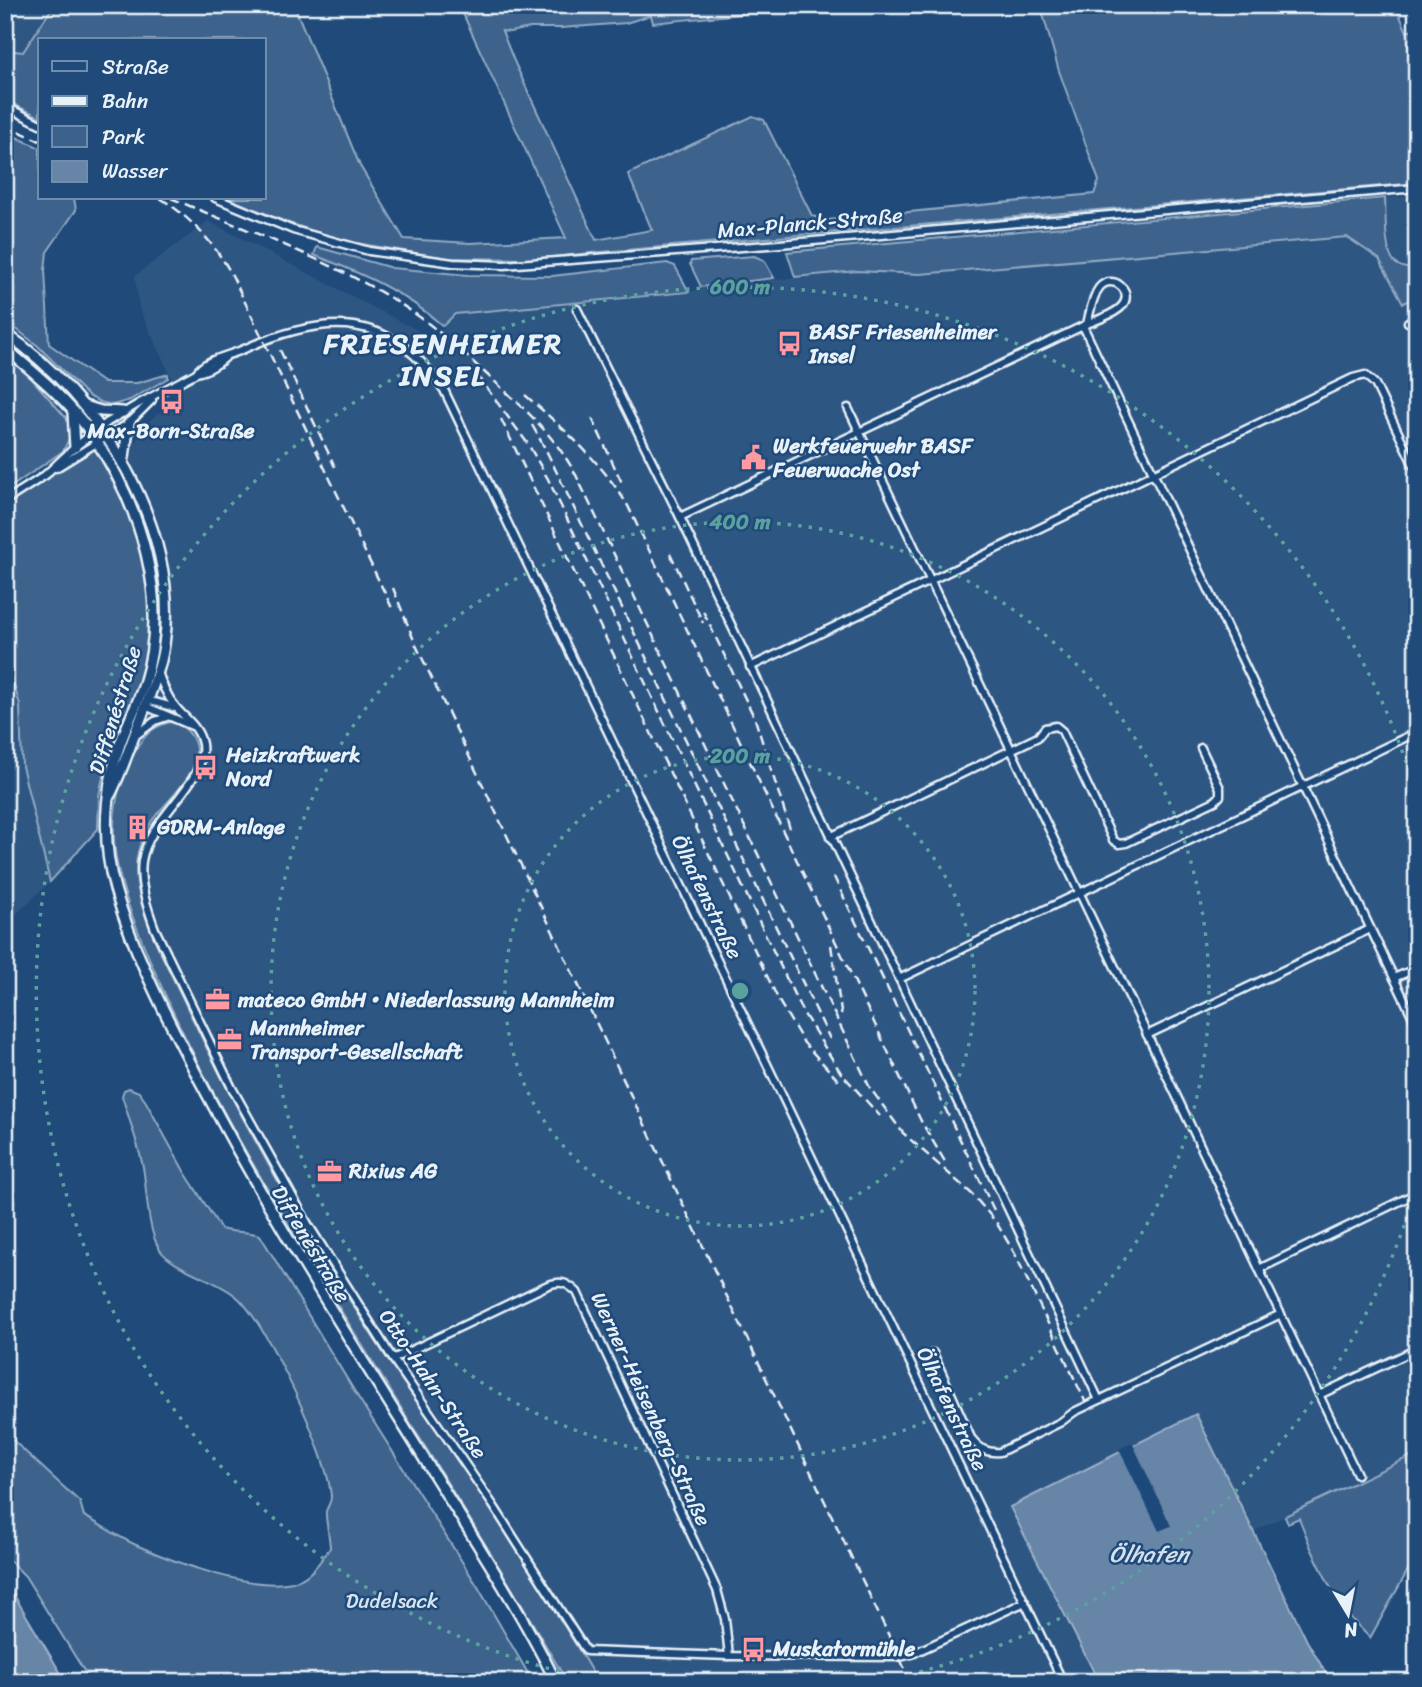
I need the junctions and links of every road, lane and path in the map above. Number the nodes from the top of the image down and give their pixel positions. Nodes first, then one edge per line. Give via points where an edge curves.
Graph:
1 (5, 106) edge
2 (38, 123) edge
3 (1417, 188) edge
4 (220, 200) edge
5 (576, 309) dead end
6 (1417, 317) edge
7 (1408, 322) dead end
8 (1085, 325) junction
9 (5, 333) edge
10 (5, 348) edge
11 (155, 396) junction
12 (84, 406) junction
13 (848, 408) dead end
14 (72, 410) junction
15 (124, 412) junction
16 (129, 423) junction
17 (101, 428) junction
18 (859, 432) junction
19 (108, 437) junction
20 (94, 439) junction
21 (75, 447) junction
22 (122, 466) junction
23 (1417, 472) edge
24 (1153, 473) junction
25 (44, 475) junction
26 (5, 501) edge
27 (680, 517) junction
28 (930, 580) junction
29 (750, 667) junction
30 (158, 672) junction
31 (144, 702) junction
32 (176, 708) junction
33 (167, 717) junction
34 (194, 727) junction
35 (1417, 732) edge
36 (134, 737) junction
37 (1201, 748) dead end
38 (1011, 750) junction
39 (1303, 787) junction
40 (109, 796) junction
41 (830, 837) junction
42 (1079, 893) junction
43 (1370, 929) junction
44 (1417, 968) edge
45 (1394, 978) junction
46 (899, 979) junction
47 (1417, 1026) edge
48 (1147, 1035) junction
49 (1417, 1193) edge
50 (1259, 1269) junction
51 (1281, 1314) junction
52 (1417, 1349) edge
53 (933, 1353) dead end
54 (393, 1359) junction
55 (1320, 1395) junction
56 (1099, 1400) junction
57 (1357, 1474) dead end
58 (1026, 1602) junction
59 (729, 1656) junction
60 (556, 1682) edge
61 (1063, 1682) edge

1 - 2 street
3 - 4 street, Max-Planck-Straße via 504,265 369,251 293,230
5 - 27 street
6 - 7 street
8 - 8 street via 1121,308 1126,301 1121,285 1113,281 1103,284
8 - 18 street
8 - 24 street
9 - 12 main road, Diffenéstraße
10 - 14 main road, Diffenéstraße
11 - 15 street, Ölhafenstraße
11 - 16 street, Ölhafenstraße
11 - 58 street, Ölhafenstraße via 259,342 329,324 380,332 410,350 444,390
12 - 15 main road
12 - 17 main road, Diffenéstraße
13 - 18 street
14 - 20 main road, Diffenéstraße
14 - 21 main road
15 - 17 street, Ölhafenstraße
16 - 19 street, Ölhafenstraße
16 - 22 main road
17 - 19 main road, Diffenéstraße
17 - 20 street
18 - 27 street
18 - 28 street
19 - 20 street, Ölhafenstraße
19 - 22 main road, Diffenéstraße
20 - 21 street
20 - 25 street
20 - 31 main road, Diffenéstraße via 133,514 151,575 154,638
21 - 25 street
22 - 30 main road, Diffenéstraße via 145,509 163,572 166,624
23 - 24 street via 1375,384 1365,376
24 - 28 street
24 - 39 street
25 - 26 street
27 - 29 street
28 - 29 street
28 - 38 street
29 - 41 street
30 - 31 main road, Diffenéstraße
30 - 32 street
31 - 32 street
31 - 33 street
31 - 36 main road, Diffenéstraße
31 - 40 main road, Diffenéstraße via 118,748
32 - 34 street
33 - 34 street
33 - 36 street
34 - 54 street, Otto-Hahn-Straße via 202,745 200,765 147,841 142,862 147,905 203,1032 262,1145
35 - 39 street
36 - 40 main road, Diffenéstraße
37 - 38 street via 1220,788 1215,802 1119,844 1113,840 1062,731 1056,726 1045,728 1038,737
38 - 41 street
38 - 42 street
39 - 42 street
39 - 43 street
40 - 60 main road, Diffenéstraße via 106,828 115,887 184,1052 269,1209 479,1547
41 - 46 street
42 - 46 street
42 - 48 street
43 - 45 street
43 - 48 street
44 - 45 street
45 - 47 street
46 - 56 street
48 - 50 street
49 - 50 street
50 - 51 street
51 - 55 street
51 - 56 street
52 - 55 street
53 - 56 street via 971,1438 985,1451 1000,1452
54 - 59 street, Otto-Hahn-Straße via 586,1651
54 - 59 street, Werner-Heisenberg-Straße via 548,1284 568,1284 577,1292 717,1590
55 - 57 street
58 - 59 street, Otto-Hahn-Straße via 900,1657
58 - 61 street, Ölhafenstraße

